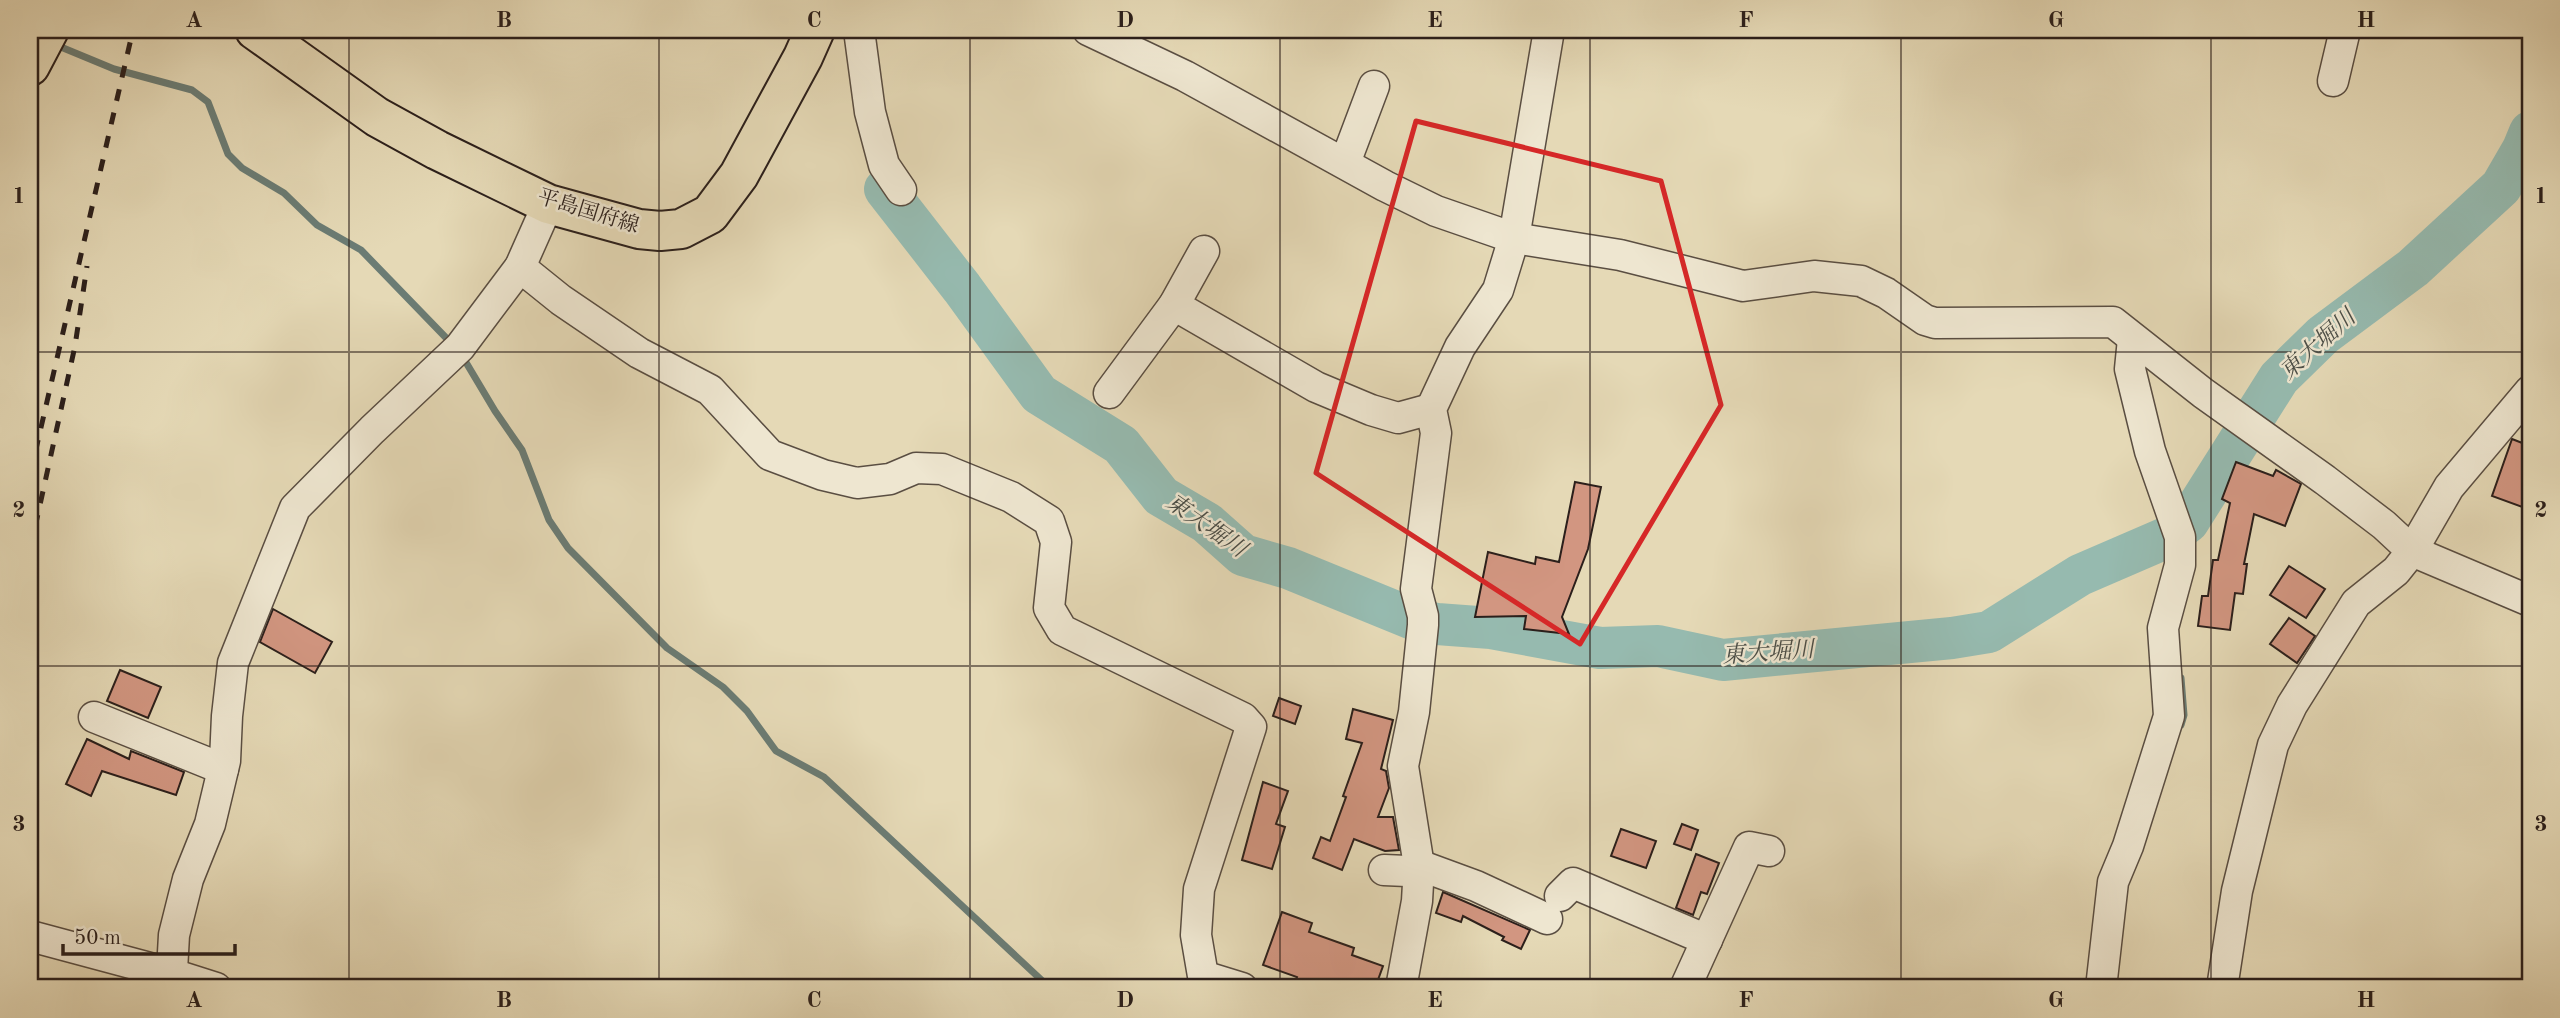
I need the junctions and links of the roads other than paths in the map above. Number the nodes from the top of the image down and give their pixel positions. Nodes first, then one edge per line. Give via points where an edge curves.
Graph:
1 (255, 30) edge
2 (815, 30) edge
3 (859, 30) edge
4 (1088, 30) edge
5 (1549, 30) edge
6 (2345, 30) edge
7 (2333, 80) dead end
8 (1374, 86) dead end
9 (1345, 163) junction
10 (901, 190) dead end
11 (548, 204) junction
12 (1514, 238) junction
13 (1203, 251) dead end
14 (520, 267) junction
15 (1174, 304) junction
16 (2133, 339) junction
17 (2530, 391) edge
18 (1109, 393) dead end
19 (1431, 409) junction
20 (2412, 551) junction
21 (2530, 601) edge
22 (94, 717) dead end
23 (223, 769) junction
24 (1769, 850) dead end
25 (1423, 867) junction
26 (1384, 870) dead end
27 (34, 937) dead end
28 (1707, 940) junction
29 (1400, 975) edge
30 (172, 981) edge
31 (1198, 982) edge
32 (216, 988) edge
33 (1242, 988) edge
34 (1685, 988) edge
35 (2101, 988) edge
36 (2222, 988) edge

1 - 11 main road, 平島国府線 via 377,117
2 - 11 main road, 平島国府線 via 739,175 710,214 681,229 660,231
3 - 10 street via 873,125 884,165
4 - 9 street via 1185,76
5 - 12 street
6 - 7 street
8 - 9 street
9 - 12 street via 1436,211
11 - 14 street
12 - 16 street via 1620,256 1743,286 1814,276 1861,282 1935,323 2113,322
12 - 19 street via 1498,290 1460,347
13 - 15 street
14 - 23 street via 457,350 295,508 233,663
14 - 31 street via 639,353 710,390 770,455 857,483 890,479 916,468 942,469 1011,497 1049,521 1056,542 1049,608 1062,630 1244,718 1251,727 1199,889
15 - 18 street
15 - 19 street via 1316,387 1371,410 1398,418
16 - 20 street via 2325,480
16 - 35 street via 2130,369 2150,451 2179,532 2180,565 2163,628 2169,716 2113,882
17 - 20 street via 2449,487
19 - 25 street via 1436,433 1416,589 1423,621 1414,712 1403,766
20 - 21 street
20 - 36 street via 2396,571 2356,603 2292,705 2273,745 2237,891
22 - 23 street
23 - 30 street via 174,934
24 - 28 street via 1749,847
25 - 26 street
25 - 28 street via 1554,908 1573,883
25 - 29 street via 1416,935
27 - 30 street
28 - 34 street
30 - 32 street
31 - 33 street

